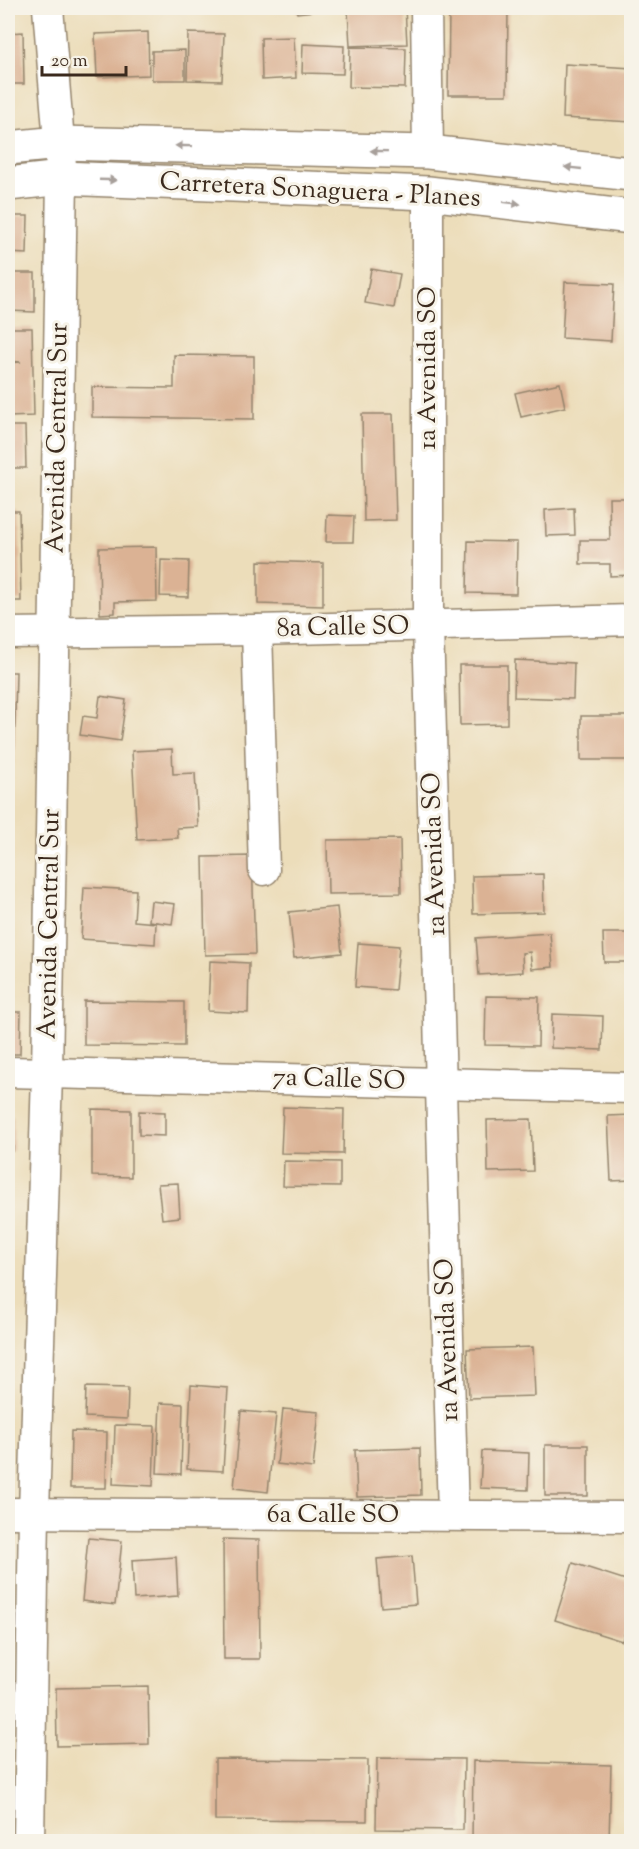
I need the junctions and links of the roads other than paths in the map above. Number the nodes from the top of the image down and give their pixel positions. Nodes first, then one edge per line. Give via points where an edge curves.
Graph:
1 (48, 8) edge
2 (426, 8) edge
3 (59, 143) junction
4 (8, 148) edge
5 (428, 152) junction
6 (632, 174) edge
7 (62, 178) junction
8 (8, 184) edge
9 (428, 193) junction
10 (632, 217) edge
11 (632, 620) edge
12 (428, 626) junction
13 (257, 630) junction
14 (8, 633) edge
15 (55, 633) junction
16 (264, 870) dead end
17 (8, 1072) edge
18 (47, 1073) junction
19 (441, 1083) junction
20 (632, 1088) edge
21 (21, 1513) edge
22 (453, 1515) junction
23 (632, 1517) edge
24 (29, 1842) edge

1 - 3 street, Avenida Central Sur
2 - 5 street
3 - 4 main road, Carretera Sonaguera - Planes
5 -> 3 main road, Carretera Sonaguera - Planes
3 - 7 street, Avenida Central Sur
6 -> 5 main road, Carretera Sonaguera - Planes
7 - 8 main road, Carretera Sonaguera - Planes
7 -> 9 main road, Carretera Sonaguera - Planes
7 - 15 street, Avenida Central Sur
9 -> 10 main road, Carretera Sonaguera - Planes
9 - 12 street, 1a Avenida SO
11 - 12 street, 8a Calle SO
12 - 13 street, 8a Calle SO
12 - 19 street, 1a Avenida SO
13 - 15 street, 8a Calle SO
13 - 16 street
14 - 15 street, 8a Calle SO
15 - 18 street, Avenida Central Sur
17 - 18 street, 7a Calle SO
18 - 19 street, 7a Calle SO
18 - 21 street, Avenida Central Sur
19 - 20 street, 7a Calle SO
19 - 22 street, 1a Avenida SO
21 - 22 street, 6a Calle SO
21 - 24 street, Avenida Central Sur
22 - 23 street, 6a Calle SO

